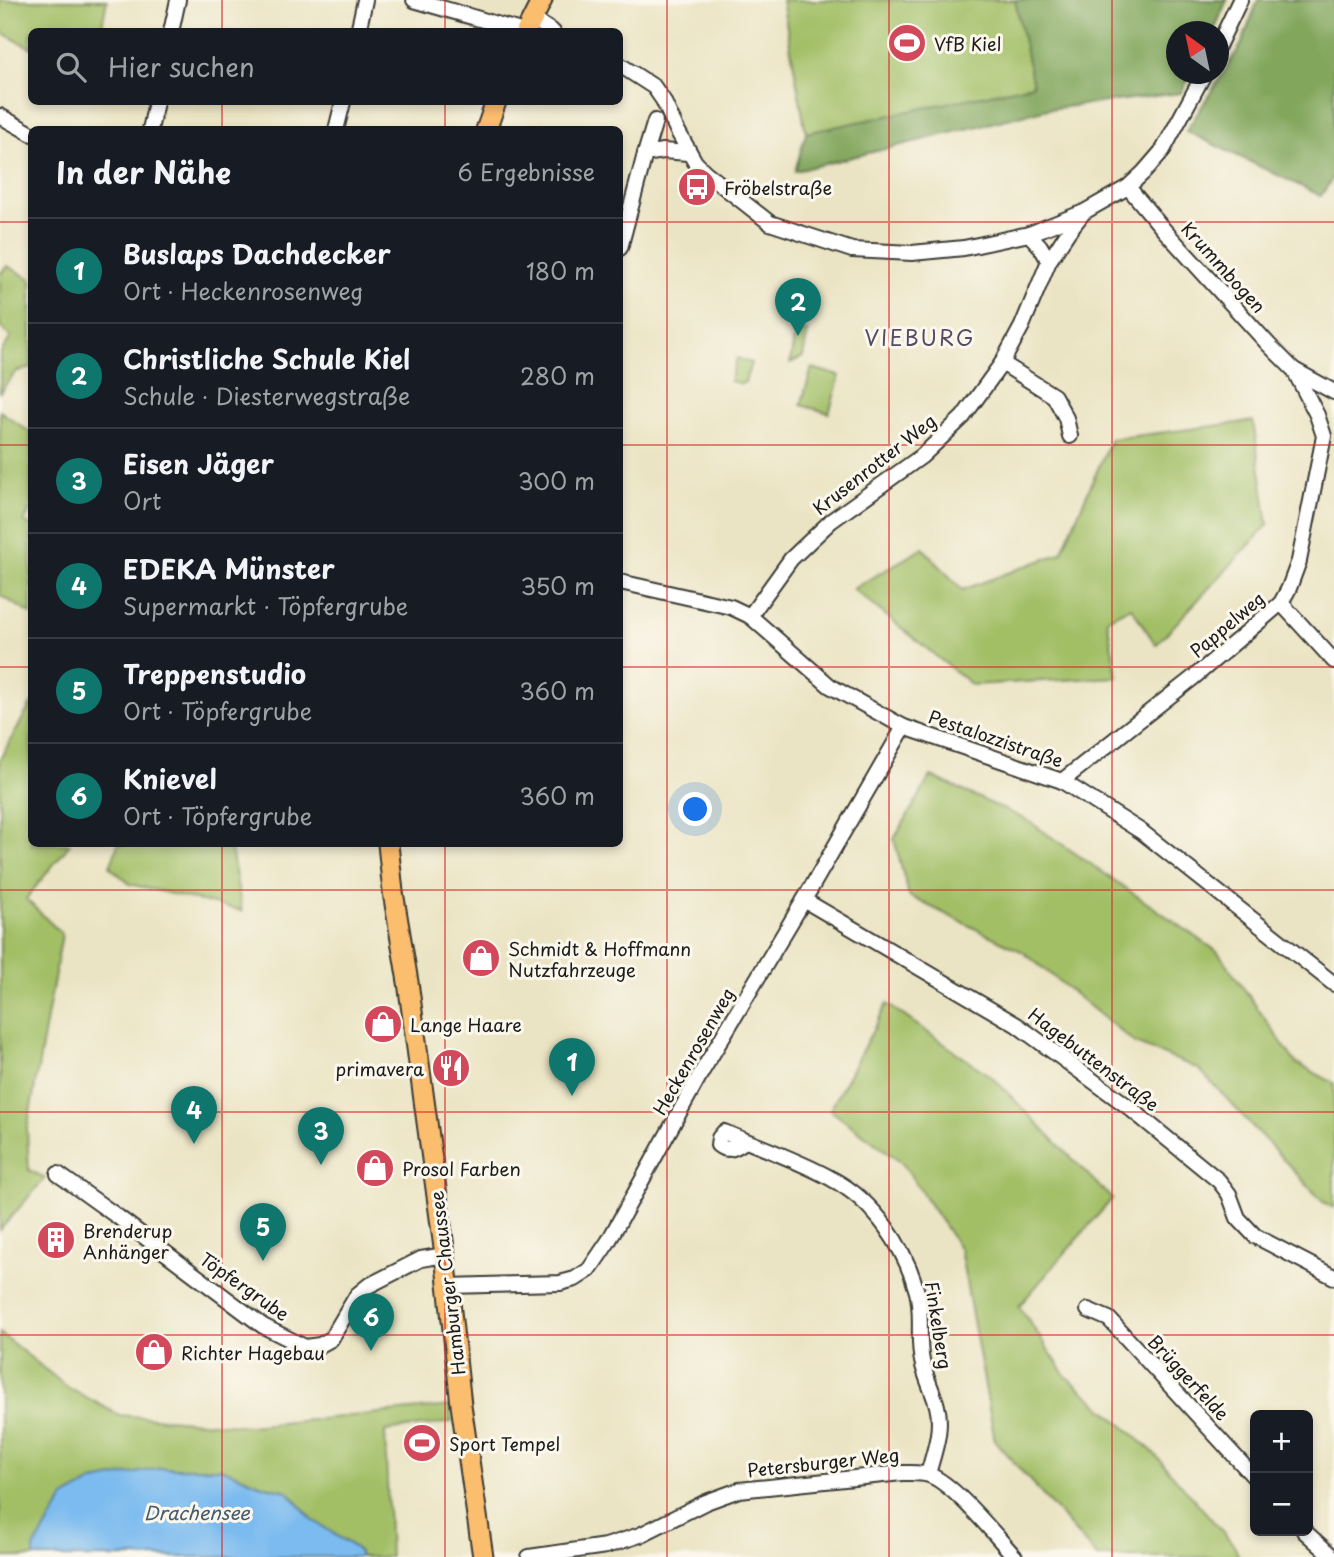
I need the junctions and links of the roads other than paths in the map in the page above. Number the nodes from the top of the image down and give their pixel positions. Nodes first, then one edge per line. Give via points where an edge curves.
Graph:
1 (178, 0) edge
2 (365, 0) edge
3 (414, 0) edge
4 (542, 0) edge
5 (1240, 0) edge
6 (1229, 24) edge
7 (528, 27) edge
8 (172, 28) edge
9 (359, 28) edge
10 (623, 67) edge
11 (1199, 84) edge
12 (155, 105) edge
13 (341, 105) edge
14 (495, 105) edge
15 (0, 116) edge
16 (655, 121) dead end
17 (151, 126) edge
18 (337, 126) edge
19 (487, 126) edge
20 (28, 132) edge
21 (688, 153) junction
22 (645, 154) junction
23 (1128, 187) junction
24 (1084, 212) junction
25 (1029, 234) junction
26 (623, 237) edge
27 (1049, 261) junction
28 (1002, 363) junction
29 (1294, 370) junction
30 (1334, 392) edge
31 (1329, 432) edge
32 (1070, 436) dead end
33 (623, 583) edge
34 (1281, 603) junction
35 (750, 616) junction
36 (1334, 661) edge
37 (904, 727) junction
38 (1062, 781) junction
39 (388, 847) edge
40 (804, 900) junction
41 (1334, 985) edge
42 (745, 1141) dead end
43 (58, 1174) dead end
44 (444, 1255) junction
45 (1334, 1277) edge
46 (448, 1286) junction
47 (1088, 1310) dead end
48 (1250, 1473) edge
49 (928, 1474) junction
50 (1310, 1536) edge
51 (483, 1557) edge
52 (529, 1557) edge
53 (1015, 1557) edge
54 (1333, 1557) edge

1 - 8 street
2 - 9 street
3 - 7 street
4 - 7 main road
5 - 6 street
10 - 21 street, Krusenrotter Weg via 654,88
11 - 23 street, Krusenrotter Weg via 1163,150
12 - 17 street
13 - 18 street
14 - 19 main road
15 - 20 street
16 - 22 street
21 - 22 street
21 - 25 street, Krusenrotter Weg via 770,223 852,250 912,253
22 - 26 street
23 - 24 street, Krusenrotter Weg
23 - 29 street, Krummbogen
24 - 25 street, Krusenrotter Weg
24 - 27 street, Krusenrotter Weg
25 - 27 street
27 - 28 street, Krusenrotter Weg
28 - 32 street via 1054,396
28 - 35 street, Krusenrotter Weg via 963,417 922,456 831,521 791,559
29 - 30 street, Krummbogen
29 - 31 street, Krummbogen
31 - 34 street, Pappelweg via 1299,561
33 - 35 street, Pestalozzistraße via 731,607
34 - 36 street
34 - 38 street, Pappelweg
35 - 37 street, Pestalozzistraße via 830,686
37 - 38 street, Pestalozzistraße
37 - 40 street, Heckenrosenweg
38 - 41 street, Pestalozzistraße via 1142,832
39 - 44 main road, Hamburger Chaussee
40 - 45 street, Hagebuttenstraße via 1017,1025 1219,1181 1238,1218 1255,1236
40 - 46 street, Heckenrosenweg via 589,1270 560,1283
42 - 49 street, Finkelberg via 845,1187 882,1222 902,1254 918,1294 921,1358 940,1422
43 - 44 street, Töpfergrube via 263,1326 305,1347 331,1339 368,1286 421,1259
44 - 46 main road, Hamburger Chaussee
46 - 51 main road, Hamburger Chaussee
47 - 48 street, Brüggerfelde via 1109,1319
49 - 52 street, Petersburger Weg via 740,1490 606,1546
49 - 53 street via 963,1501
50 - 54 street

